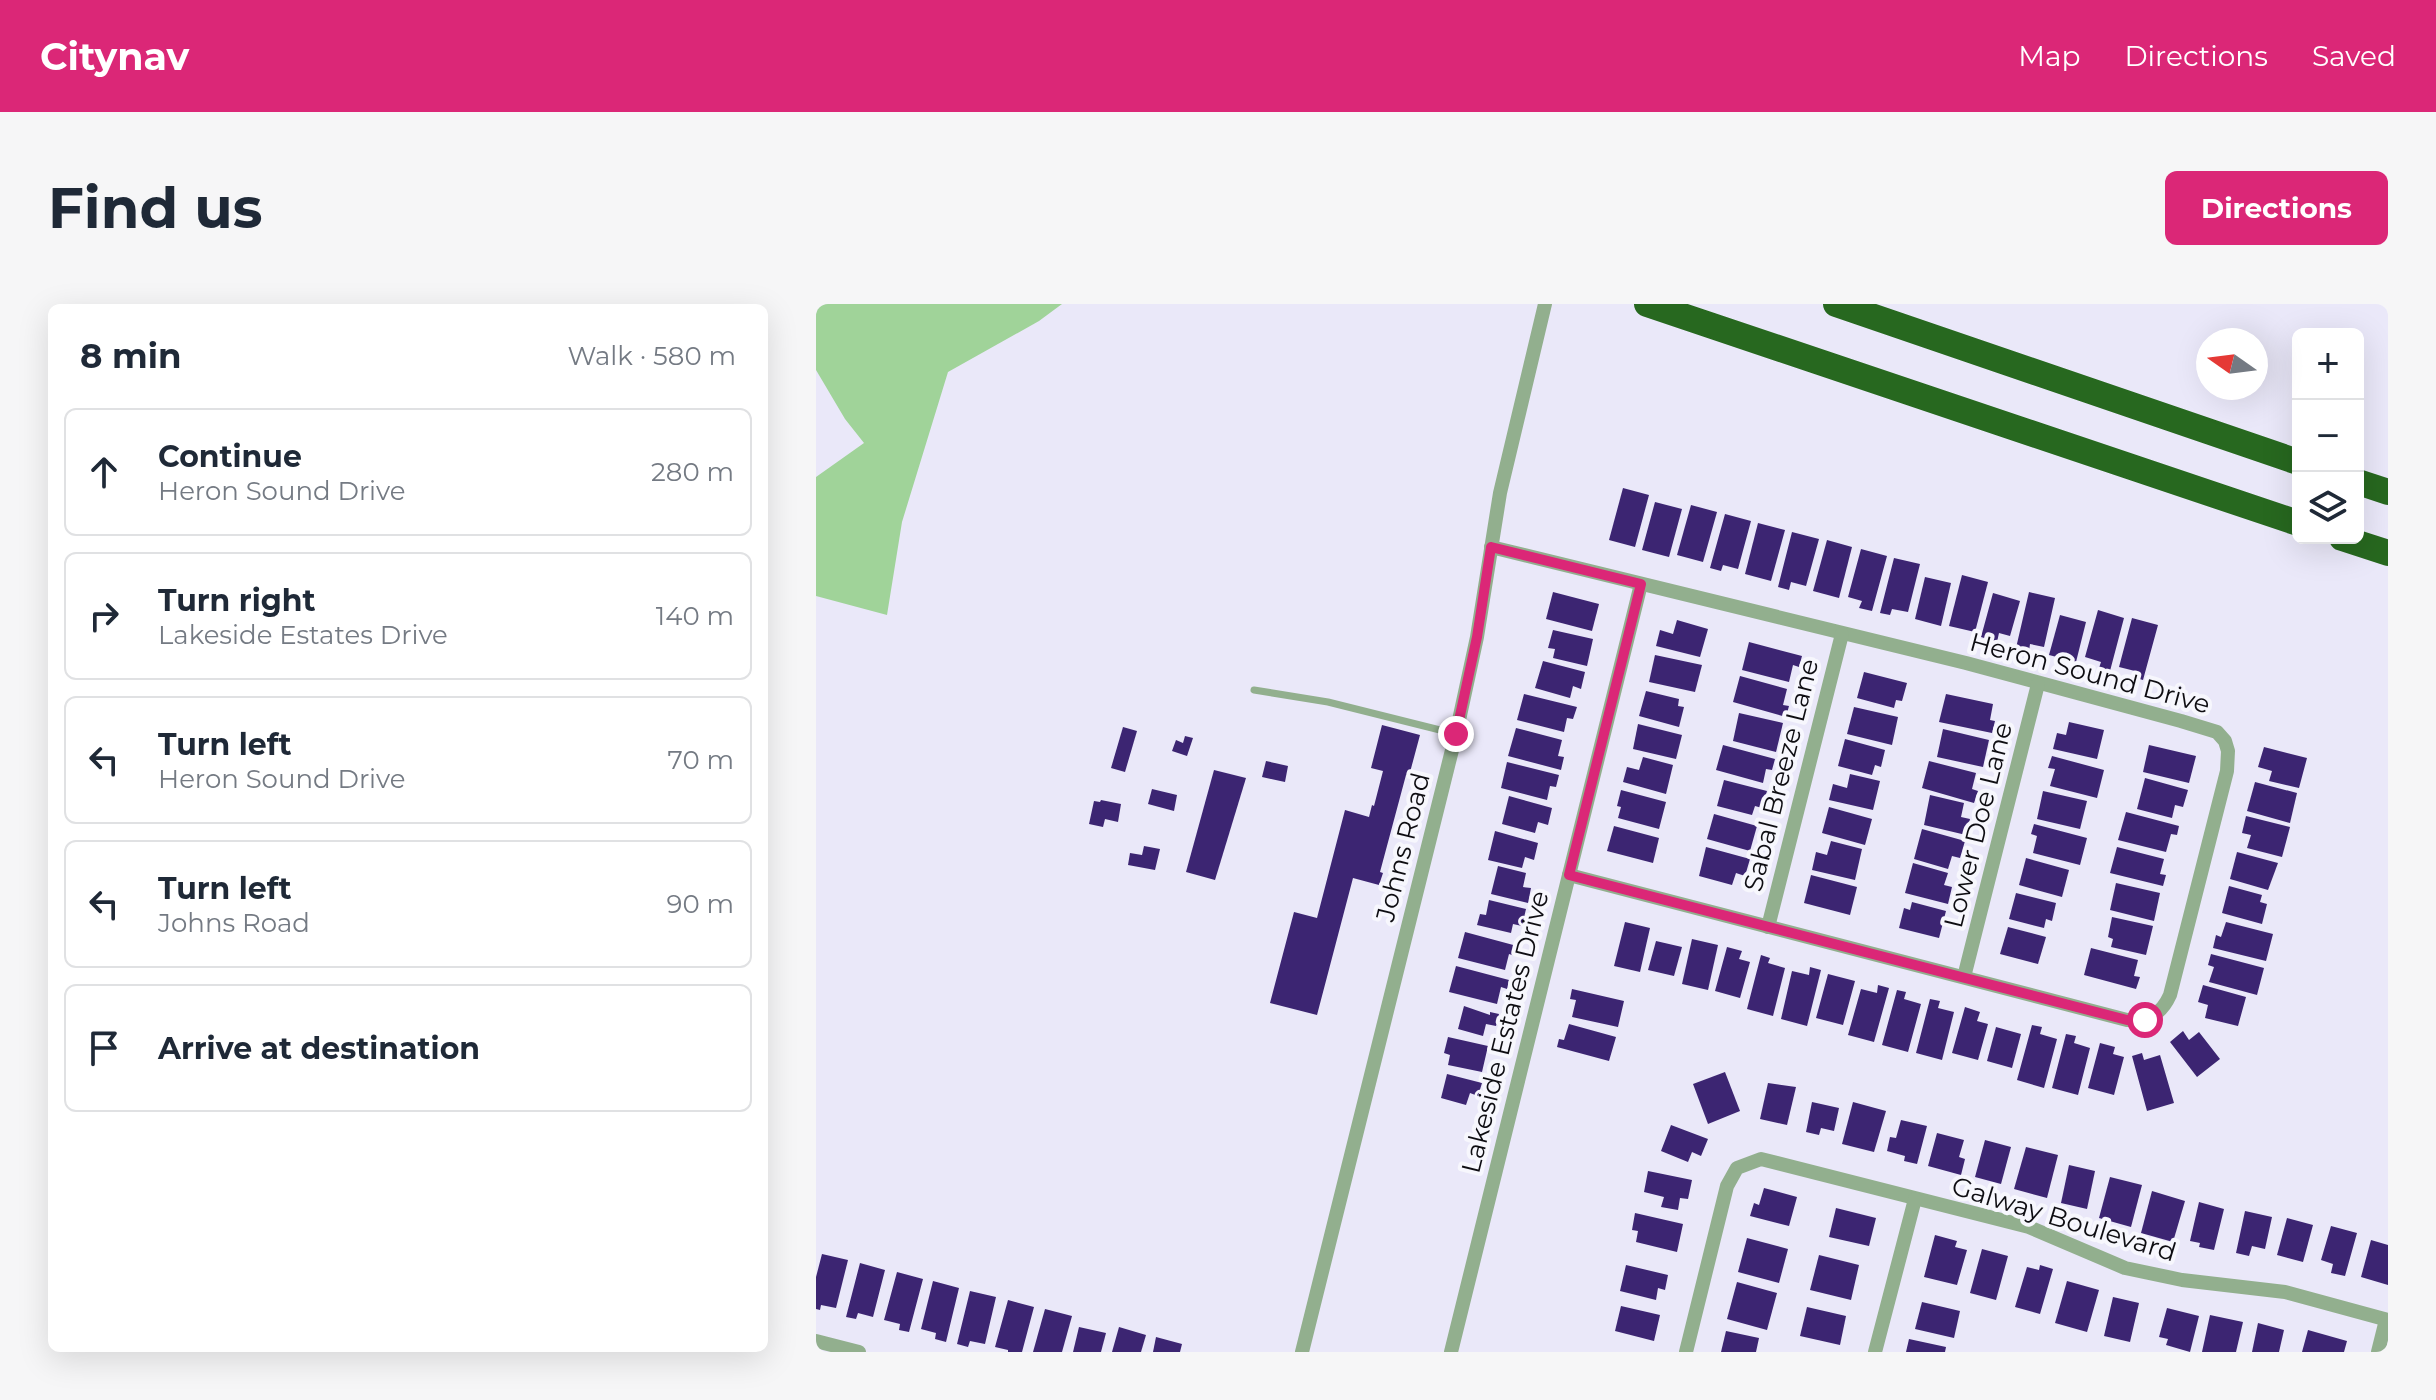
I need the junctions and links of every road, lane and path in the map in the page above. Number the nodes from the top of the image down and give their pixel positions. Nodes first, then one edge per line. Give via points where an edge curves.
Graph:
1 (1545, 304) edge
2 (1647, 304) edge
3 (1836, 304) edge
4 (2292, 460) edge
5 (2364, 484) edge
6 (2388, 492) edge
7 (2292, 521) edge
8 (2360, 544) edge
9 (1491, 547) junction
10 (2388, 553) edge
11 (1641, 584) junction
12 (1842, 634) junction
13 (2038, 684) junction
14 (1254, 690) dead end
15 (1456, 734) junction
16 (1569, 875) junction
17 (1768, 927) junction
18 (1964, 977) junction
19 (1915, 1199) junction
20 (2387, 1320) edge
21 (816, 1341) edge
22 (859, 1352) edge
23 (1302, 1352) edge
24 (1451, 1352) edge
25 (1686, 1352) edge
26 (1875, 1352) edge
27 (2378, 1352) edge

1 - 9 street, Johns Road
2 - 7 highway
3 - 4 highway
5 - 6 highway
8 - 10 highway
9 - 11 street, Heron Sound Drive
9 - 15 street, Johns Road
11 - 12 street, Heron Sound Drive
11 - 16 street, Lakeside Estates Drive
12 - 13 street, Heron Sound Drive
12 - 17 street, Sabal Breeze Lane
13 - 18 street, Lower Doe Lane
13 - 18 street, Heron Sound Drive via 2217,732 2228,751 2223,786 2170,995 2156,1015 2127,1020
14 - 15 lane via 1328,702
15 - 23 street, Johns Road
16 - 17 street, Heron Sound Drive
16 - 24 street, Lakeside Estates Drive
17 - 18 street, Heron Sound Drive
19 - 20 street, Galway Boulevard via 2029,1227 2125,1268 2285,1292
19 - 25 street, Galway Boulevard via 1761,1159 1737,1168 1727,1186
19 - 26 street, Galway Boulevard
20 - 27 street
21 - 22 street

